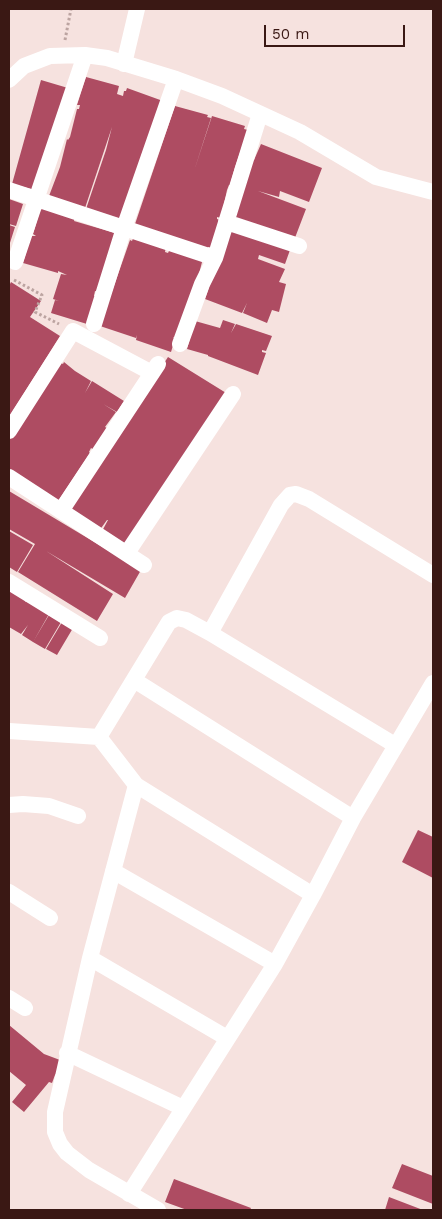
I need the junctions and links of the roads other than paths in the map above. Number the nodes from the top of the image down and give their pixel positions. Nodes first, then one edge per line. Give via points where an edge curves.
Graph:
1 (137, 9) edge
2 (85, 55) junction
3 (124, 64) junction
4 (176, 79) junction
5 (9, 80) edge
6 (260, 114) junction
7 (9, 190) edge
8 (433, 192) edge
9 (37, 199) junction
10 (226, 222) junction
11 (124, 228) junction
12 (299, 246) dead end
13 (215, 258) junction
14 (12, 270) edge
15 (94, 324) dead end
16 (180, 344) dead end
17 (233, 394) dead end
18 (9, 431) edge
19 (9, 477) edge
20 (61, 511) junction
21 (127, 553) junction
22 (144, 565) dead end
23 (433, 574) edge
24 (9, 582) edge
25 (210, 633) junction
26 (100, 638) dead end
27 (134, 680) junction
28 (433, 683) edge
29 (9, 731) edge
30 (99, 737) junction
31 (396, 745) junction
32 (136, 785) junction
33 (9, 805) edge
34 (78, 816) dead end
35 (354, 818) junction
36 (113, 871) junction
37 (9, 892) edge
38 (313, 895) junction
39 (50, 918) dead end
40 (90, 958) junction
41 (275, 964) junction
42 (9, 998) edge
43 (24, 1008) dead end
44 (227, 1038) junction
45 (67, 1053) junction
46 (183, 1108) junction
47 (129, 1194) junction
48 (158, 1210) edge

1 - 3 street
2 - 3 street
2 - 5 street via 50,56 24,66
2 - 9 street
3 - 4 street
4 - 6 street
4 - 11 street
6 - 8 street via 300,132 376,176
6 - 10 street
7 - 9 street
9 - 11 street
9 - 14 street
10 - 12 street
10 - 13 street
11 - 13 street
11 - 15 street
13 - 16 street
17 - 21 street
18 - 20 street via 73,331 155,369
19 - 20 street
20 - 21 street
21 - 22 street
23 - 25 street via 309,499 290,495
24 - 26 street
25 - 27 street via 186,620 177,618 169,622
25 - 31 street
27 - 30 street
27 - 35 street
28 - 31 street
29 - 30 street
30 - 32 street
31 - 35 street
32 - 36 street
32 - 38 street
33 - 34 street via 49,806
35 - 38 street
36 - 40 street
36 - 41 street
37 - 39 street
38 - 41 street
40 - 44 street
40 - 45 street
41 - 44 street
42 - 43 street
44 - 46 street
45 - 46 street
45 - 47 street via 54,1112 55,1132 60,1144 89,1170
46 - 47 street
47 - 48 street

